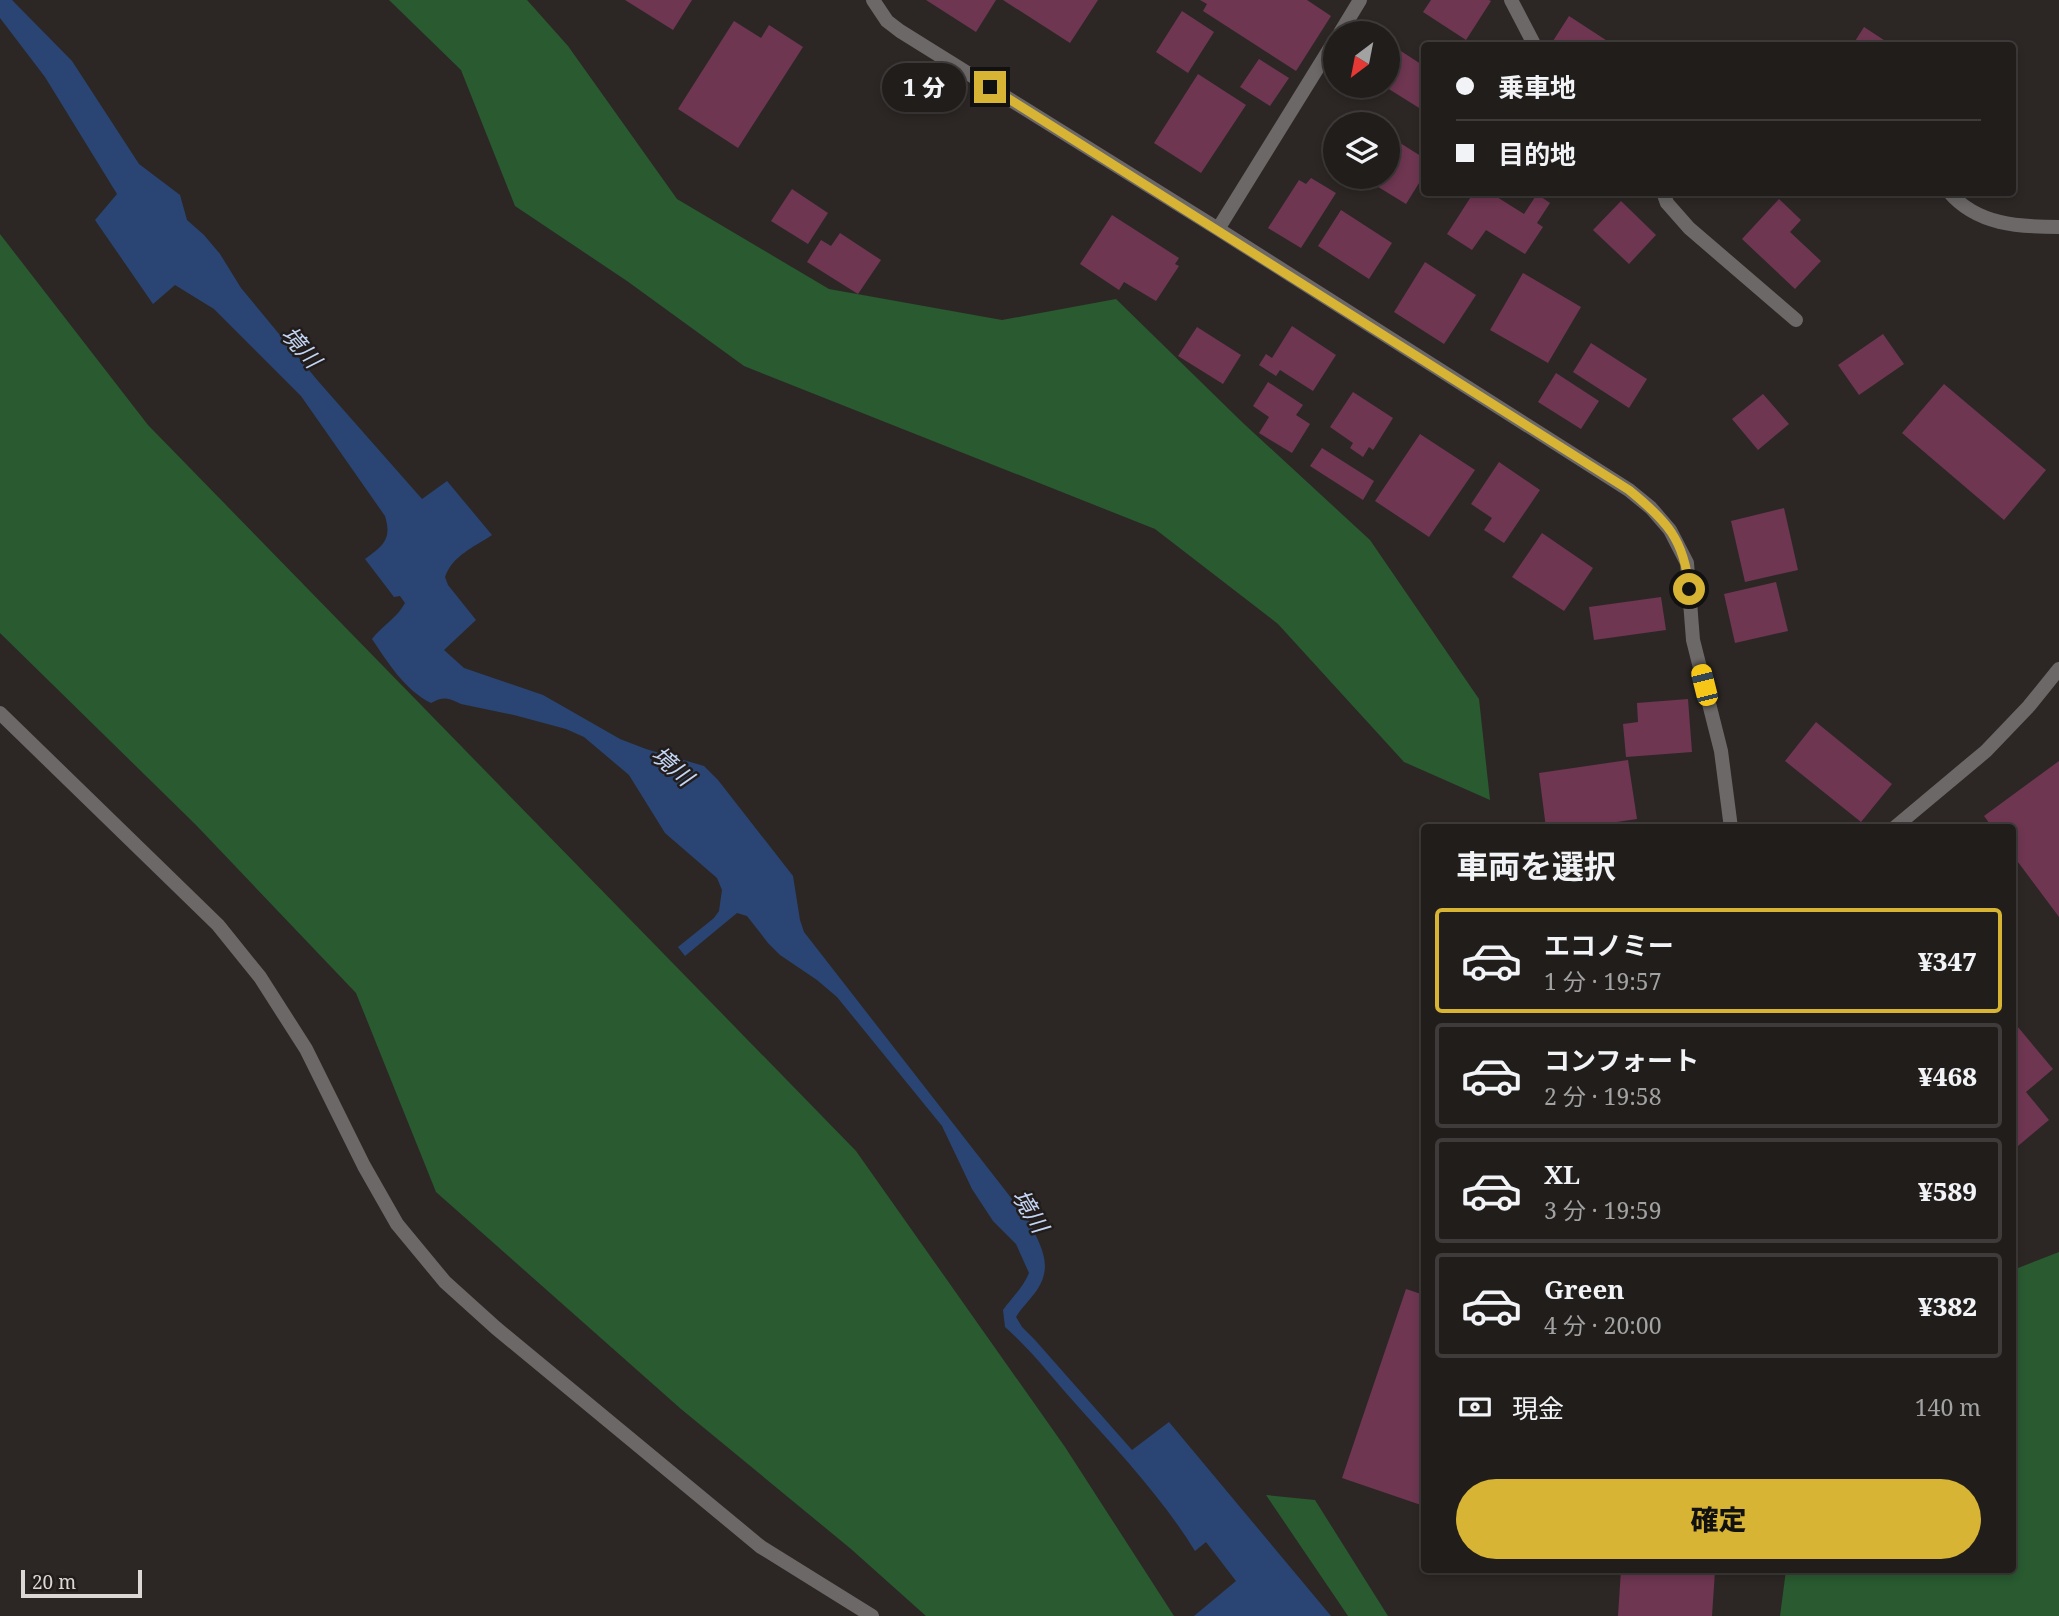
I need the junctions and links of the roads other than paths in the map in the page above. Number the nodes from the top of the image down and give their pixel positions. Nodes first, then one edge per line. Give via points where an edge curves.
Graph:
1 (873, 0) edge
2 (1360, 0) edge
3 (1511, 0) edge
4 (1347, 21) edge
5 (1533, 42) edge
6 (1323, 59) edge
7 (1664, 196) edge
8 (1953, 196) edge
9 (2059, 227) edge
10 (1218, 229) junction
11 (1796, 320) dead end
12 (2059, 669) edge
13 (0, 713) edge
14 (1730, 824) edge
15 (1899, 824) edge
16 (872, 1616) edge

1 - 10 street via 900,31
2 - 4 street
3 - 5 street
6 - 10 street
7 - 11 street via 1689,228
8 - 9 street via 1971,212 1998,222
10 - 14 street via 1629,490 1670,530 1687,563 1693,640 1721,751
12 - 15 street via 1986,751
13 - 16 street via 218,925 260,977 306,1049 397,1224 445,1282 761,1548

